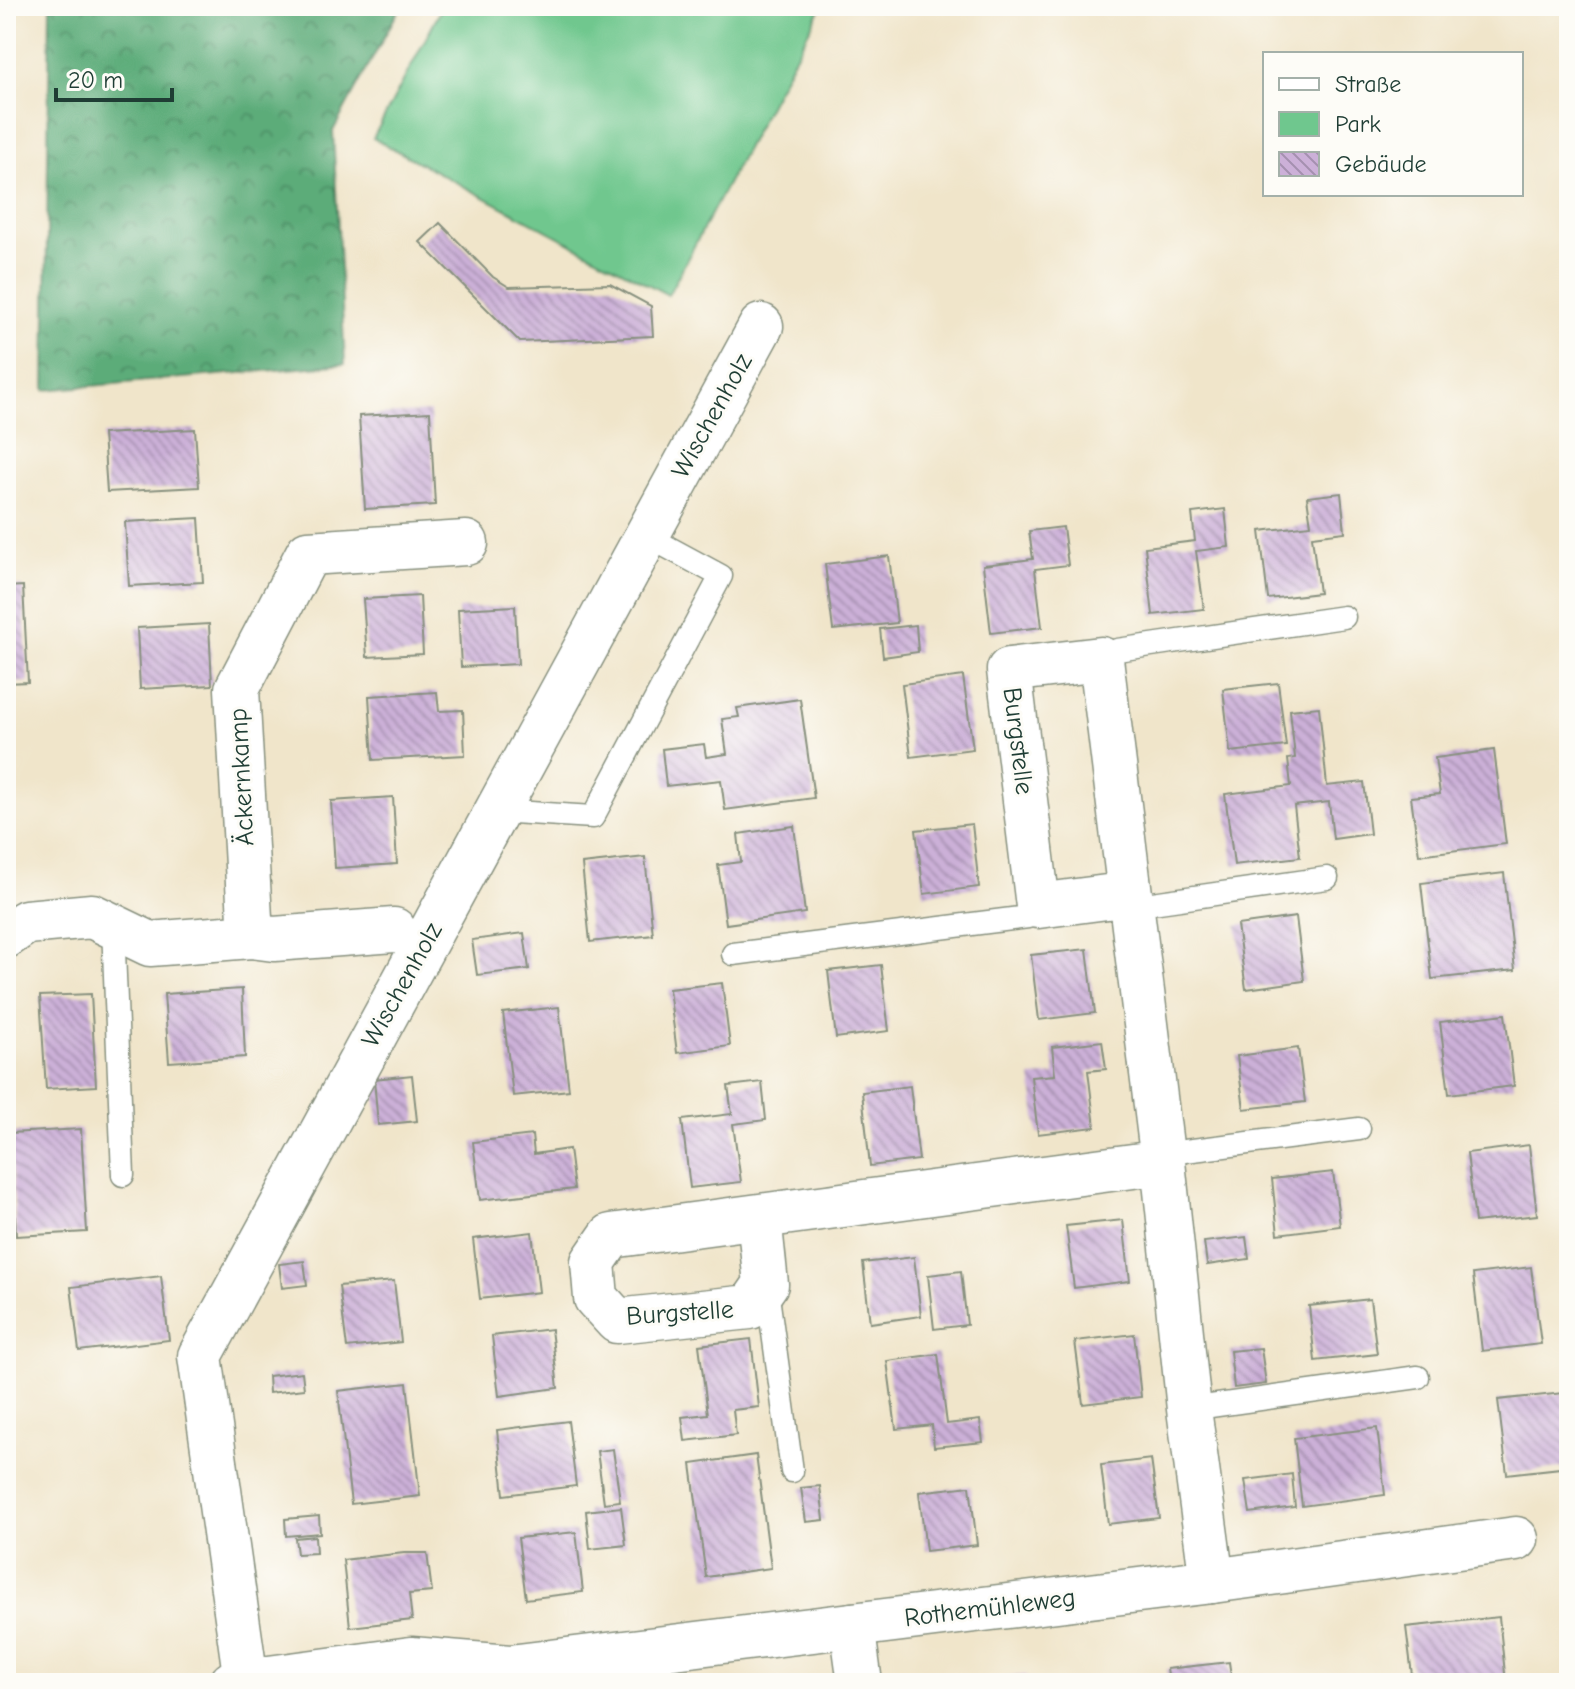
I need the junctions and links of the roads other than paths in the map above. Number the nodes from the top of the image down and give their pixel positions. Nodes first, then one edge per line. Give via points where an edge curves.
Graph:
1 (761, 326) dead end
2 (647, 536) junction
3 (466, 543) dead end
4 (1344, 617) dead end
5 (1101, 659) junction
6 (497, 811) junction
7 (1327, 878) dead end
8 (1131, 900) junction
9 (1038, 906) junction
10 (113, 926) junction
11 (394, 930) dead end
12 (6, 936) edge
13 (251, 936) junction
14 (733, 954) dead end
15 (1359, 1129) dead end
16 (1162, 1158) junction
17 (123, 1175) dead end
18 (759, 1217) junction
19 (766, 1284) junction
20 (1418, 1377) dead end
21 (1189, 1409) junction
22 (792, 1471) dead end
23 (1516, 1539) dead end
24 (1212, 1581) junction
25 (852, 1625) junction
26 (463, 1673) edge
27 (309, 1678) edge
28 (239, 1682) edge
29 (860, 1683) edge

1 - 2 street, Wischenholz
2 - 6 street, Wischenholz
2 - 6 lane via 721,576 593,817
3 - 13 street, Äckernkamp via 308,553 237,689
4 - 5 lane via 1117,650
5 - 8 street
5 - 9 street, Burgstelle via 1009,670
6 - 28 street, Wischenholz via 200,1356
7 - 8 lane
8 - 9 street
8 - 16 street
9 - 14 lane via 1028,917
10 - 12 street via 92,916 26,922
10 - 13 street via 150,944
10 - 17 lane
11 - 13 street
15 - 16 lane
16 - 18 street, Burgstelle
16 - 21 street
18 - 19 street, Burgstelle
18 - 19 street, Burgstelle via 611,1236 593,1262 596,1298 617,1321 750,1307
19 - 22 lane
20 - 21 lane
21 - 24 street
23 - 24 street, Rothemühleweg
24 - 25 street, Rothemühleweg
25 - 26 street, Rothemühleweg
25 - 29 street
26 - 27 street, Rothemühleweg via 411,1659
27 - 28 street, Rothemühleweg

